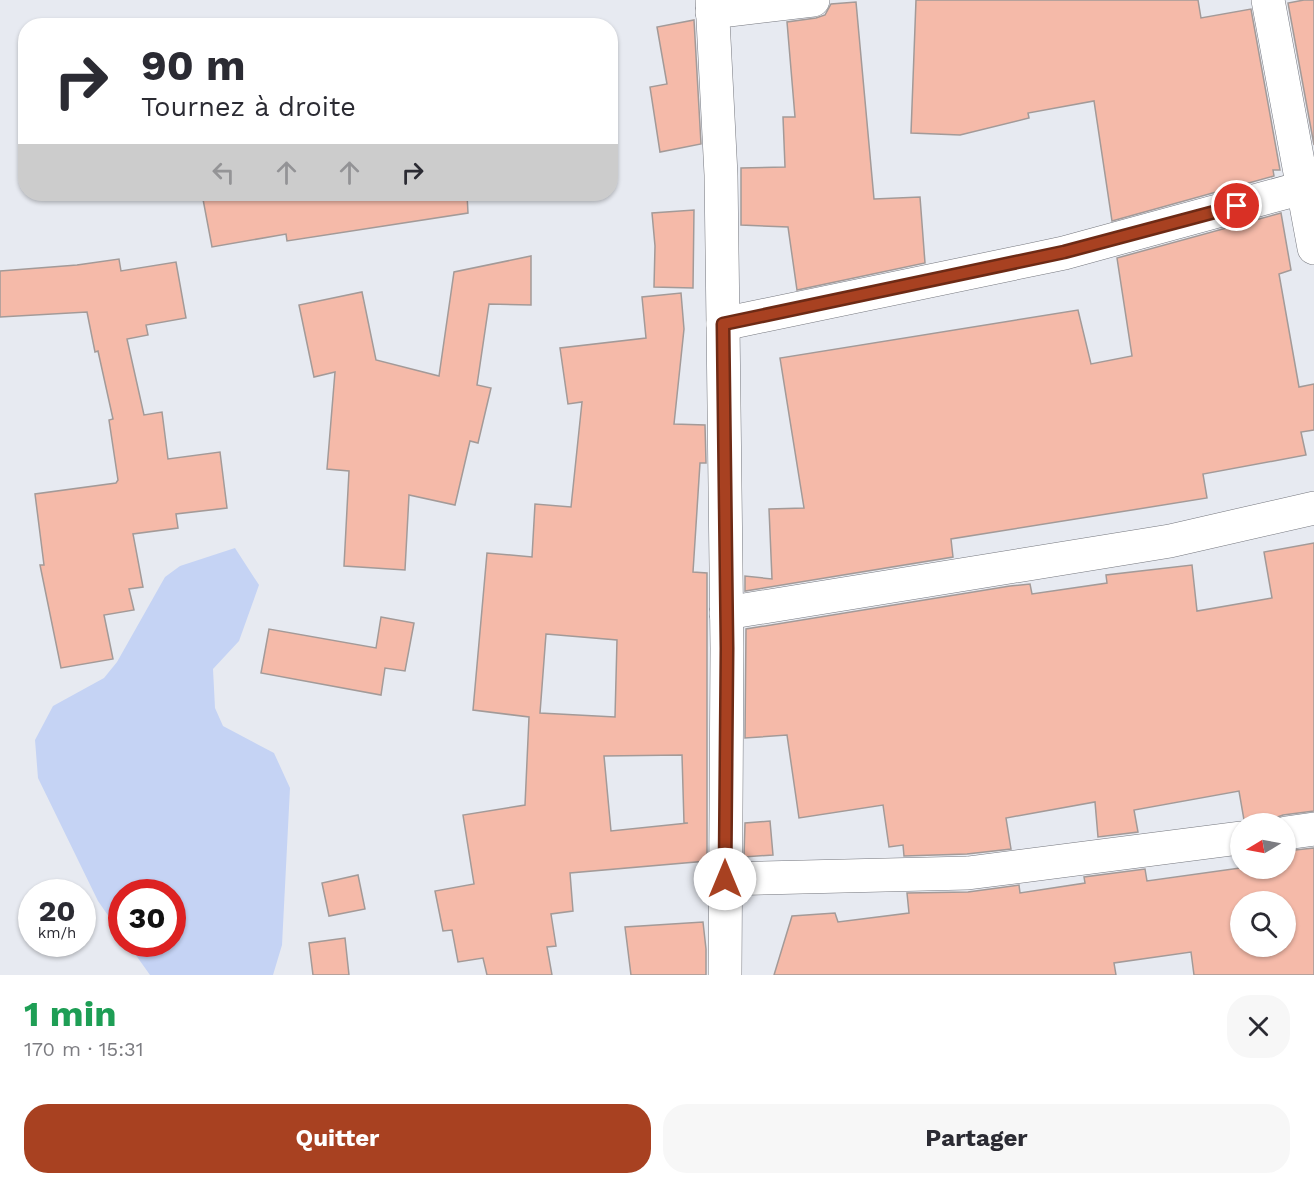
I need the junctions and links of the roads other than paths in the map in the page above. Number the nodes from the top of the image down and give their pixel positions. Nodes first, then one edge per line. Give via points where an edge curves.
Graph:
1 (813, 0) edge
2 (1268, 0) edge
3 (712, 6) edge
4 (1302, 188) junction
5 (1314, 248) edge
6 (723, 324) junction
7 (1314, 508) edge
8 (726, 613) junction
9 (1314, 829) edge
10 (1296, 832) edge
11 (1230, 839) edge
12 (725, 879) junction
13 (725, 975) edge

1 - 3 street
2 - 4 street
3 - 6 street via 721,175
4 - 5 street
4 - 6 street via 1064,252
6 - 8 street
7 - 8 street via 1170,541
8 - 12 street
9 - 10 street
11 - 12 street via 968,873
12 - 13 street

